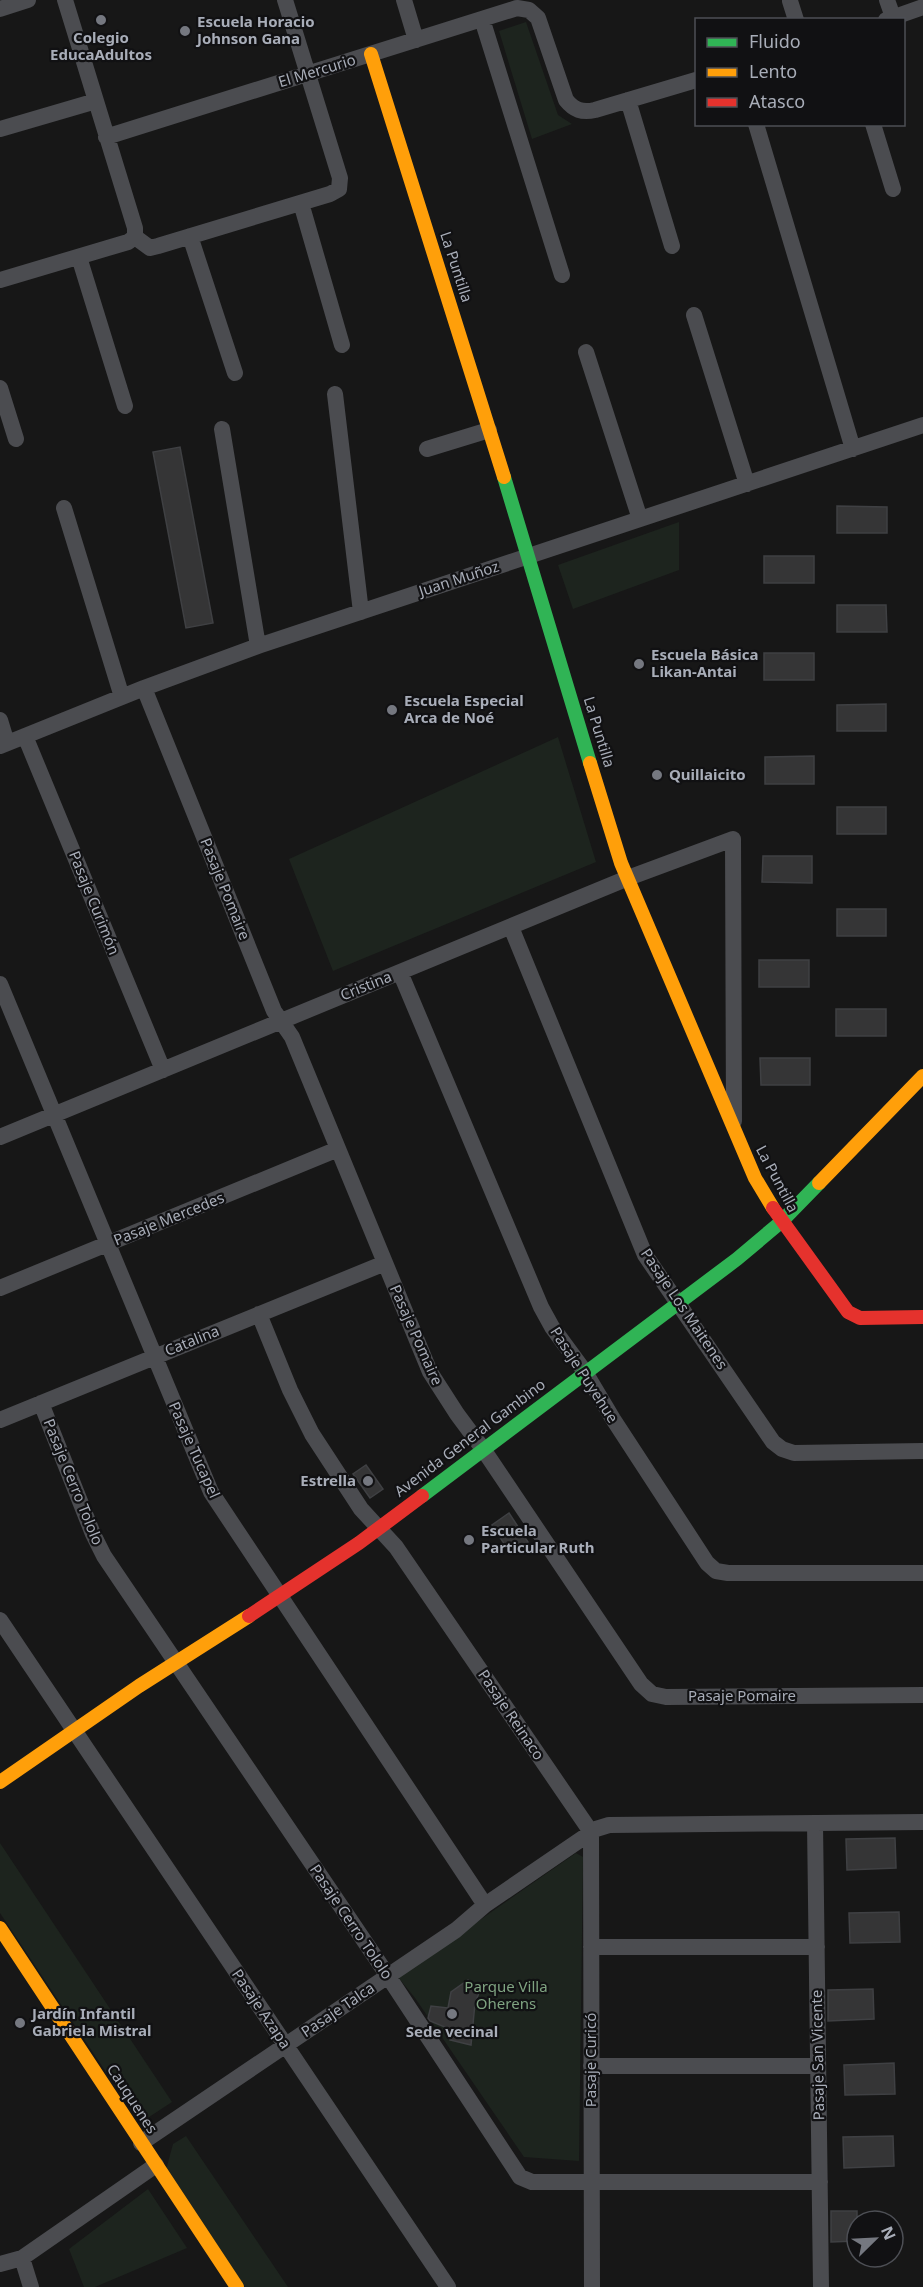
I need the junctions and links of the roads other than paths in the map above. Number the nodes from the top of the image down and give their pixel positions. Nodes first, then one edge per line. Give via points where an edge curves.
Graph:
1 (28, 0) edge
2 (65, 0) edge
3 (285, 0) edge
4 (404, 0) edge
5 (887, 0) edge
6 (790, 1) edge
7 (531, 3) edge
8 (923, 7) edge
9 (0, 9) edge
10 (795, 18) edge
11 (889, 18) edge
12 (482, 19) junction
13 (416, 40) junction
14 (371, 54) junction
15 (307, 74) junction
16 (695, 80) edge
17 (628, 100) junction
18 (96, 101) junction
19 (757, 126) edge
20 (874, 126) edge
21 (0, 129) edge
22 (106, 137) junction
23 (893, 189) dead end
24 (301, 203) junction
25 (190, 236) junction
26 (135, 237) junction
27 (672, 246) dead end
28 (79, 256) junction
29 (562, 275) dead end
30 (0, 280) edge
31 (694, 315) dead end
32 (342, 345) dead end
33 (586, 352) dead end
34 (235, 373) dead end
35 (0, 388) edge
36 (335, 394) dead end
37 (125, 406) dead end
38 (923, 425) edge
39 (222, 429) dead end
40 (489, 430) junction
41 (16, 439) dead end
42 (427, 449) dead end
43 (853, 449) junction
44 (747, 484) junction
45 (64, 508) dead end
46 (640, 519) junction
47 (528, 556) junction
48 (361, 612) junction
49 (258, 646) junction
50 (144, 688) junction
51 (122, 697) junction
52 (0, 720) edge
53 (26, 736) junction
54 (3, 745) edge
55 (628, 878) junction
56 (511, 927) junction
57 (400, 972) junction
58 (0, 984) edge
59 (281, 1021) junction
60 (163, 1070) junction
61 (923, 1076) edge
62 (54, 1115) junction
63 (734, 1128) junction
64 (0, 1137) edge
65 (338, 1149) junction
66 (781, 1222) junction
67 (107, 1244) junction
68 (385, 1263) junction
69 (0, 1288) edge
70 (678, 1302) junction
71 (259, 1314) junction
72 (923, 1317) edge
73 (153, 1357) junction
74 (585, 1372) junction
75 (41, 1403) junction
76 (0, 1420) edge
77 (483, 1449) junction
78 (923, 1451) edge
79 (379, 1528) junction
80 (923, 1573) edge
81 (280, 1598) junction
82 (0, 1620) edge
83 (175, 1662) junction
84 (923, 1695) edge
85 (74, 1731) junction
86 (0, 1782) edge
87 (923, 1822) edge
88 (815, 1823) junction
89 (591, 1832) junction
90 (485, 1905) junction
91 (0, 1928) edge
92 (591, 1947) junction
93 (817, 1947) junction
94 (388, 1976) junction
95 (285, 2045) junction
96 (591, 2066) junction
97 (818, 2066) junction
98 (141, 2143) junction
99 (156, 2165) junction
100 (592, 2182) junction
101 (819, 2182) junction
102 (22, 2258) junction
103 (0, 2264) edge
104 (31, 2287) edge
105 (237, 2287) edge
106 (448, 2287) edge
107 (592, 2287) edge
108 (821, 2287) edge

1 - 9 street
2 - 18 street
3 - 15 street
4 - 13 street
5 - 11 street
6 - 10 street
7 - 12 street, El Mercurio
7 - 17 street, El Mercurio via 570,105 589,111
8 - 11 street
12 - 13 street, El Mercurio
12 - 29 street
13 - 14 street, El Mercurio
14 - 15 street, El Mercurio
14 - 40 street, La Puntilla
15 - 22 street, El Mercurio
15 - 24 street via 340,178 335,192
16 - 17 street, El Mercurio
17 - 27 street
18 - 21 street
18 - 22 street
19 - 43 street
20 - 23 street
22 - 26 street
24 - 25 street
24 - 32 street
25 - 26 street via 150,248
25 - 34 street
26 - 28 street
28 - 30 street
28 - 37 street
31 - 44 street
33 - 46 street
35 - 41 street
36 - 48 street
38 - 43 street, Juan Muñoz
39 - 49 street
40 - 42 street
40 - 47 street, La Puntilla
43 - 44 street, Juan Muñoz
44 - 46 street, Juan Muñoz
45 - 51 street
46 - 47 street, Juan Muñoz
47 - 48 street, Juan Muñoz
47 - 55 street, La Puntilla
48 - 49 street, Juan Muñoz
49 - 50 street, Juan Muñoz
50 - 51 street, Juan Muñoz
50 - 59 street, Pasaje Pomaire
51 - 53 street, Juan Muñoz
52 - 54 street
53 - 54 street, Juan Muñoz
53 - 60 street, Pasaje Curimón
55 - 56 street, Cristina
55 - 63 street, La Puntilla
55 - 63 street, Cristina via 733,839
56 - 57 street, Cristina
56 - 70 street, Pasaje Los Maitenes via 640,1245
57 - 59 street, Cristina
57 - 74 street, Pasaje Puyehue via 532,1288 552,1327
58 - 62 street, Pasaje Tucapel
59 - 60 street, Cristina
59 - 65 street, Pasaje Pomaire via 292,1036
60 - 62 street, Cristina
61 - 66 street, Avenida General Gambino
62 - 64 street, Cristina
62 - 67 street, Pasaje Tucapel
63 - 66 street, La Puntilla via 755,1178
65 - 67 street, Pasaje Mercedes
65 - 68 street, Pasaje Pomaire
66 - 70 street, Avenida General Gambino
66 - 72 street, La Puntilla via 853,1316
67 - 69 street, Pasaje Mercedes
67 - 73 street, Pasaje Tucapel
68 - 71 street, Catalina
68 - 77 street, Pasaje Pomaire via 430,1372
70 - 74 street, Avenida General Gambino
70 - 78 street, Pasaje Los Maitenes via 773,1442 782,1449 795,1453
71 - 73 street, Catalina
71 - 79 street, Pasaje Reinaco via 312,1434 361,1509
73 - 75 street, Catalina
73 - 81 street, Pasaje Tucapel via 211,1492
74 - 77 street, Avenida General Gambino
74 - 80 street, Pasaje Puyehue via 707,1563 716,1571
75 - 76 street, Catalina
75 - 83 street, Pasaje Cerro Tololo via 99,1546
77 - 79 street, Avenida General Gambino
77 - 84 street, Pasaje Pomaire via 641,1684 652,1694
79 - 81 street, Avenida General Gambino
79 - 89 street, Pasaje Reinaco via 396,1547
81 - 83 street, Avenida General Gambino
81 - 90 street, Pasaje Tucapel
82 - 85 street, Pasaje Azapa
83 - 85 street, Avenida General Gambino
83 - 94 street, Pasaje Cerro Tololo
85 - 86 street, Avenida General Gambino
85 - 95 street, Pasaje Azapa
87 - 88 street
88 - 89 street via 609,1825
88 - 93 street, Pasaje San Vicente
89 - 90 street, Pasaje Talca
89 - 92 street, Pasaje Curicó
90 - 94 street, Pasaje Talca via 456,1930
91 - 98 street, Cauquenes
92 - 93 street
92 - 96 street, Pasaje Curicó
93 - 97 street, Pasaje San Vicente
94 - 95 street, Pasaje Talca
94 - 100 street, Pasaje Cerro Tololo via 520,2177 532,2182
95 - 98 street, Pasaje Talca
95 - 106 street, Pasaje Azapa
96 - 97 street
96 - 100 street, Pasaje Curicó
97 - 101 street, Pasaje San Vicente
98 - 99 street, Cauquenes
99 - 102 street
99 - 105 street, Cauquenes
100 - 101 street, Pasaje Cerro Tololo
100 - 107 street, Pasaje Curicó
101 - 108 street, Pasaje San Vicente
102 - 103 street
102 - 104 street

